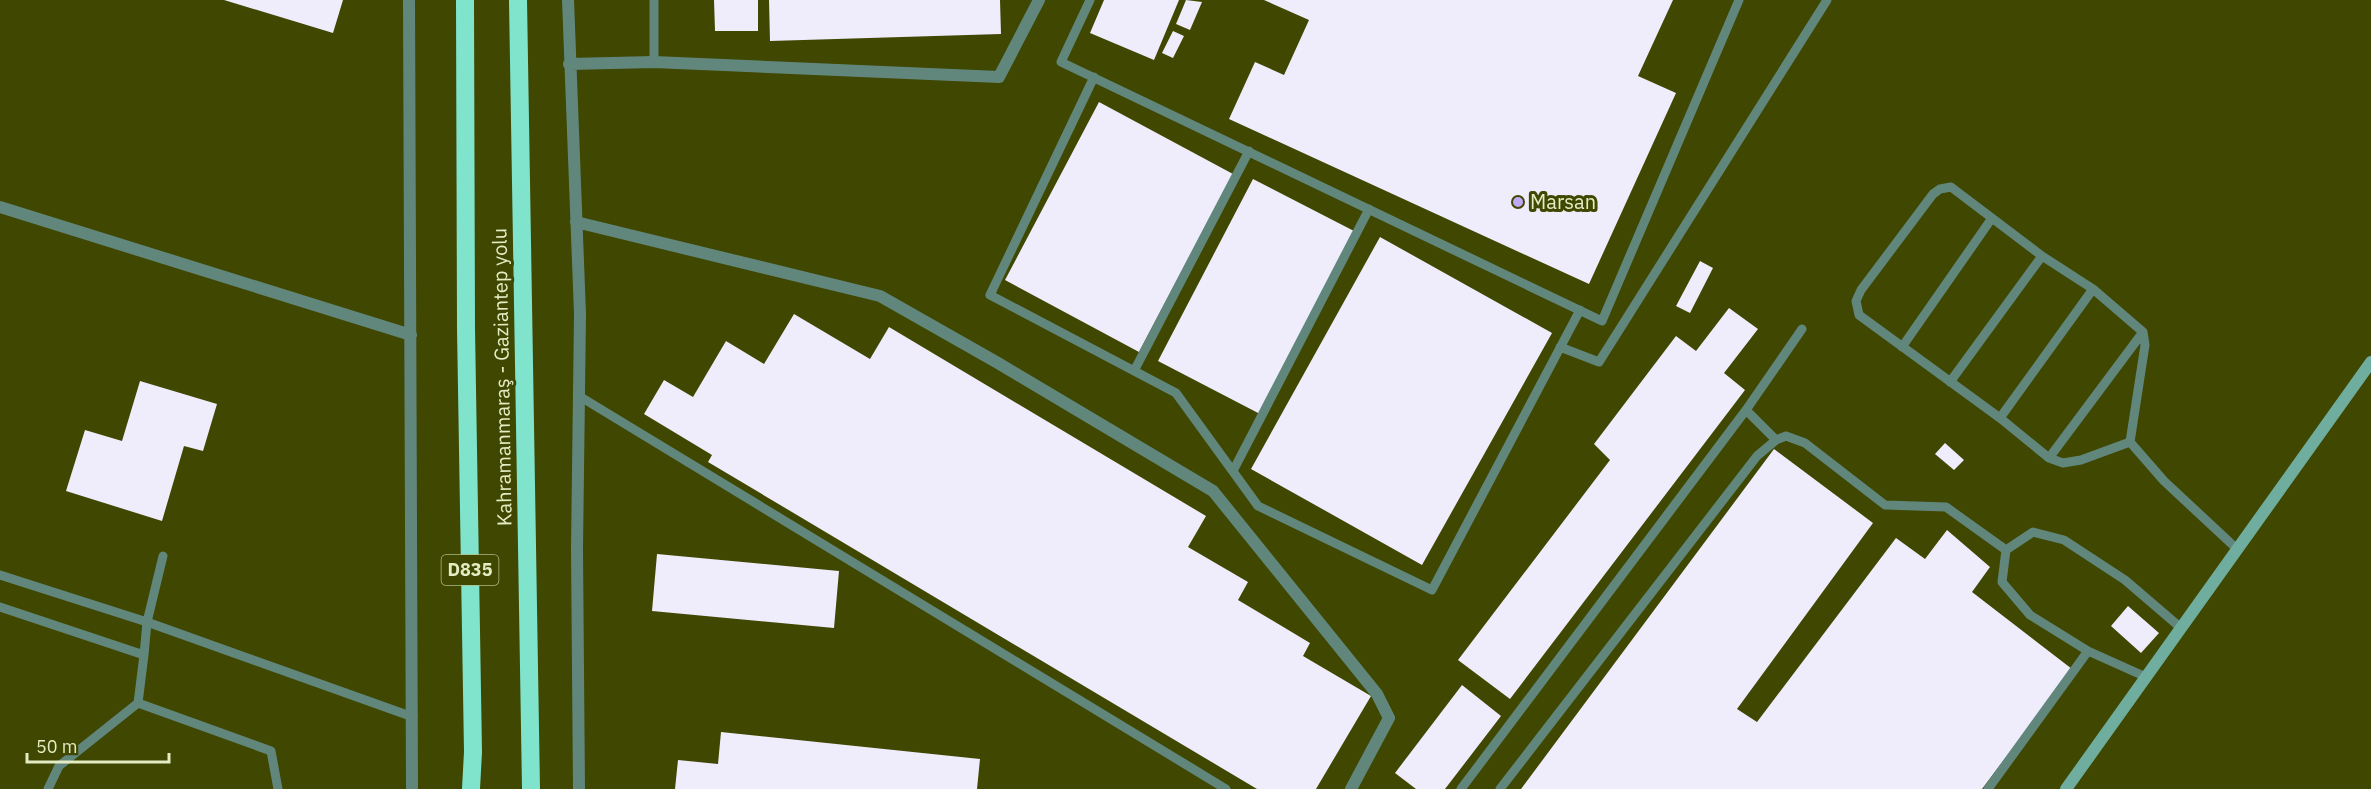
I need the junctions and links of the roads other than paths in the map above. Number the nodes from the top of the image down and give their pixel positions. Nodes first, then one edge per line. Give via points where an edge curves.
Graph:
1 (409, 0) edge
2 (465, 0) edge
3 (518, 0) edge
4 (568, 0) edge
5 (654, 0) edge
6 (1039, 0) edge
7 (1090, 0) edge
8 (1739, 0) edge
9 (1827, 0) edge
10 (654, 62) junction
11 (569, 64) junction
12 (1094, 77) junction
13 (1249, 152) junction
14 (0, 207) edge
15 (1369, 209) junction
16 (1992, 218) junction
17 (576, 222) junction
18 (2042, 256) junction
19 (2093, 289) junction
20 (1580, 310) junction
21 (1802, 329) dead end
22 (2143, 332) junction
23 (411, 335) junction
24 (1560, 347) junction
25 (1902, 347) junction
26 (2371, 362) edge
27 (1134, 371) junction
28 (1950, 382) junction
29 (579, 396) junction
30 (1746, 410) junction
31 (2000, 418) junction
32 (1776, 440) junction
33 (2130, 442) junction
34 (2049, 458) junction
35 (1233, 471) junction
36 (2237, 549) junction
37 (2006, 550) junction
38 (163, 556) dead end
39 (0, 575) edge
40 (0, 607) edge
41 (147, 622) junction
42 (2181, 628) junction
43 (2088, 651) junction
44 (144, 655) junction
45 (2146, 677) junction
46 (138, 703) junction
47 (413, 717) junction
48 (48, 789) edge
49 (278, 789) edge
50 (412, 789) edge
51 (471, 789) edge
52 (531, 789) edge
53 (579, 789) edge
54 (1226, 789) edge
55 (1351, 789) edge
56 (1461, 789) edge
57 (1500, 789) edge
58 (1988, 789) edge
59 (2066, 789) edge

1 - 23 street
2 - 51 highway, Kahramanmaraş - Gaziantep yolu / D835
3 - 52 highway, Kahramanmaraş - Gaziantep yolu / D835
4 - 11 street
5 - 10 lane
6 - 10 street via 999,77
7 - 12 lane via 1061,62
8 - 20 lane via 1602,321
9 - 24 lane via 1599,362
10 - 11 street
11 - 17 street
12 - 13 lane
12 - 27 lane via 990,295
13 - 15 lane
13 - 27 lane
14 - 23 street
15 - 20 lane
15 - 35 lane
16 - 18 lane
16 - 25 lane
16 - 25 lane via 1951,187 1940,189 1861,290 1856,301 1859,315
17 - 29 street
17 - 55 street via 880,296 1213,491 1377,694 1389,718
18 - 19 lane
18 - 28 lane
19 - 22 lane
19 - 31 lane
20 - 24 lane
21 - 30 lane
22 - 33 lane via 2145,345
22 - 34 lane
23 - 47 street
24 - 35 lane via 1432,590 1258,506
25 - 28 lane
26 - 36 street
27 - 35 lane via 1176,393
28 - 31 lane
29 - 53 street
29 - 54 lane
30 - 32 lane
30 - 56 lane
31 - 34 lane
32 - 37 lane via 1786,436 1805,442 1885,505 1946,507
32 - 57 lane via 1757,456
33 - 34 lane via 2081,460 2063,463
33 - 36 lane via 2164,481
36 - 42 street
37 - 42 lane via 2033,532 2064,540 2125,580
37 - 43 lane via 2002,582 2030,615
38 - 41 lane
39 - 41 lane
40 - 44 lane
41 - 44 lane
41 - 47 lane
42 - 45 street
43 - 45 lane
43 - 58 lane
44 - 46 lane
45 - 59 street
46 - 48 lane via 59,766
46 - 49 lane via 271,751
47 - 50 street

